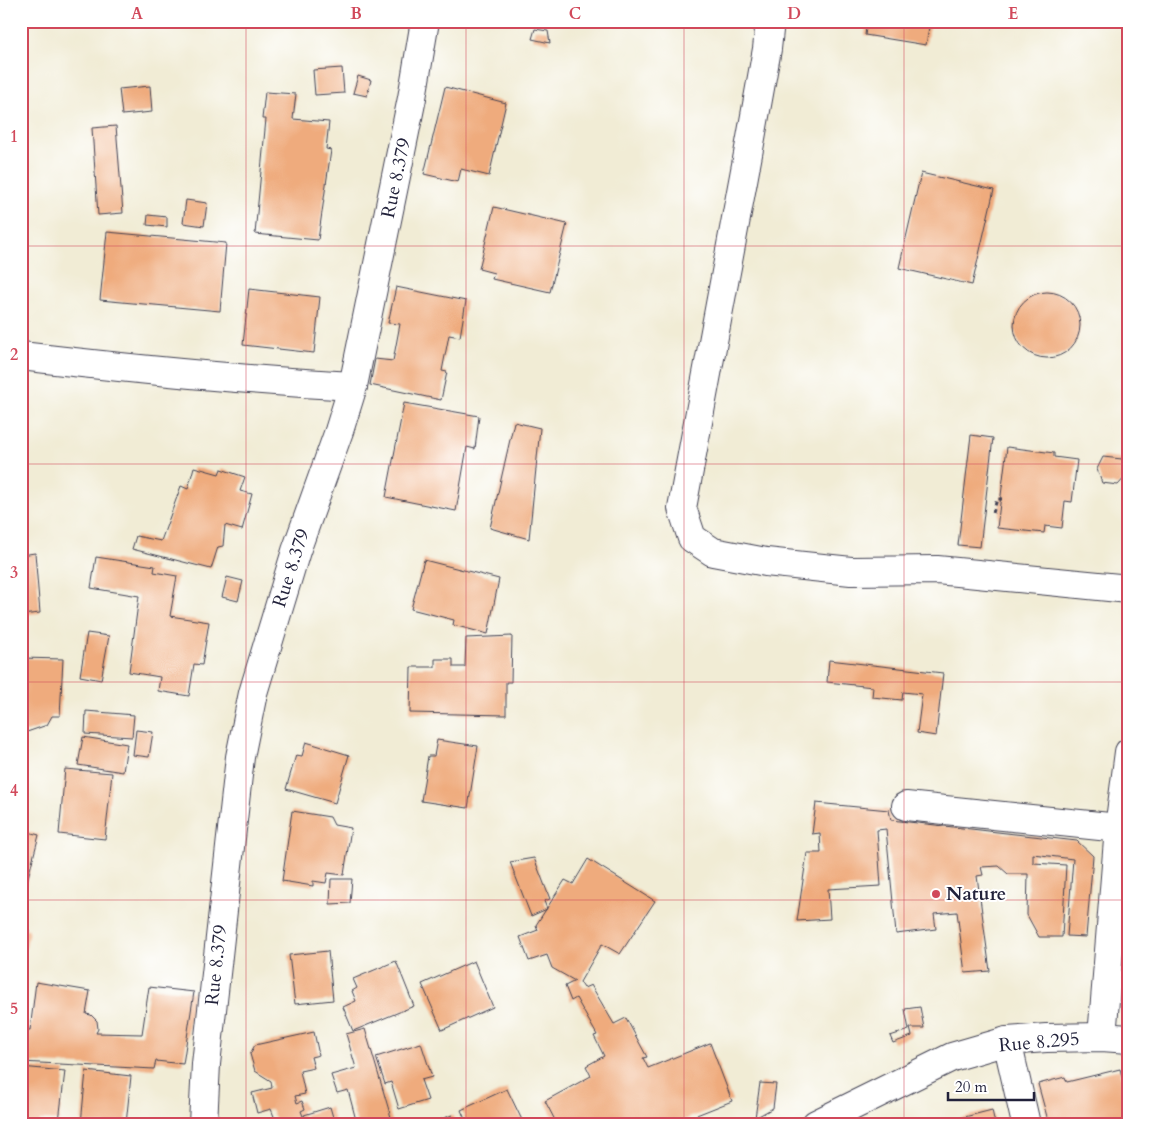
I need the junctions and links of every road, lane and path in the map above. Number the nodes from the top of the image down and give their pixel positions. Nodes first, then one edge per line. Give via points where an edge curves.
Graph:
1 (425, 21) edge
2 (770, 21) edge
3 (21, 356) edge
4 (353, 386) junction
5 (1002, 499) dead end
6 (992, 513) dead end
7 (1129, 589) edge
8 (1129, 752) edge
9 (906, 806) dead end
10 (1119, 828) junction
11 (1102, 1037) junction
12 (1129, 1039) edge
13 (1007, 1041) junction
14 (203, 1124) edge
15 (816, 1124) edge
16 (1026, 1124) edge

1 - 4 street, Rue 8.379
2 - 7 street via 752,138 682,508 692,538 713,552 766,562 851,571 937,570
3 - 4 street via 268,381
4 - 14 street, Rue 8.379 via 296,551 253,693 240,757 207,1054
5 - 6 path via 997,499
8 - 10 street
9 - 10 street
10 - 11 street
11 - 12 street, Rue 8.295
11 - 13 street, Rue 8.295
13 - 15 street, Rue 8.295 via 952,1057
13 - 16 street

